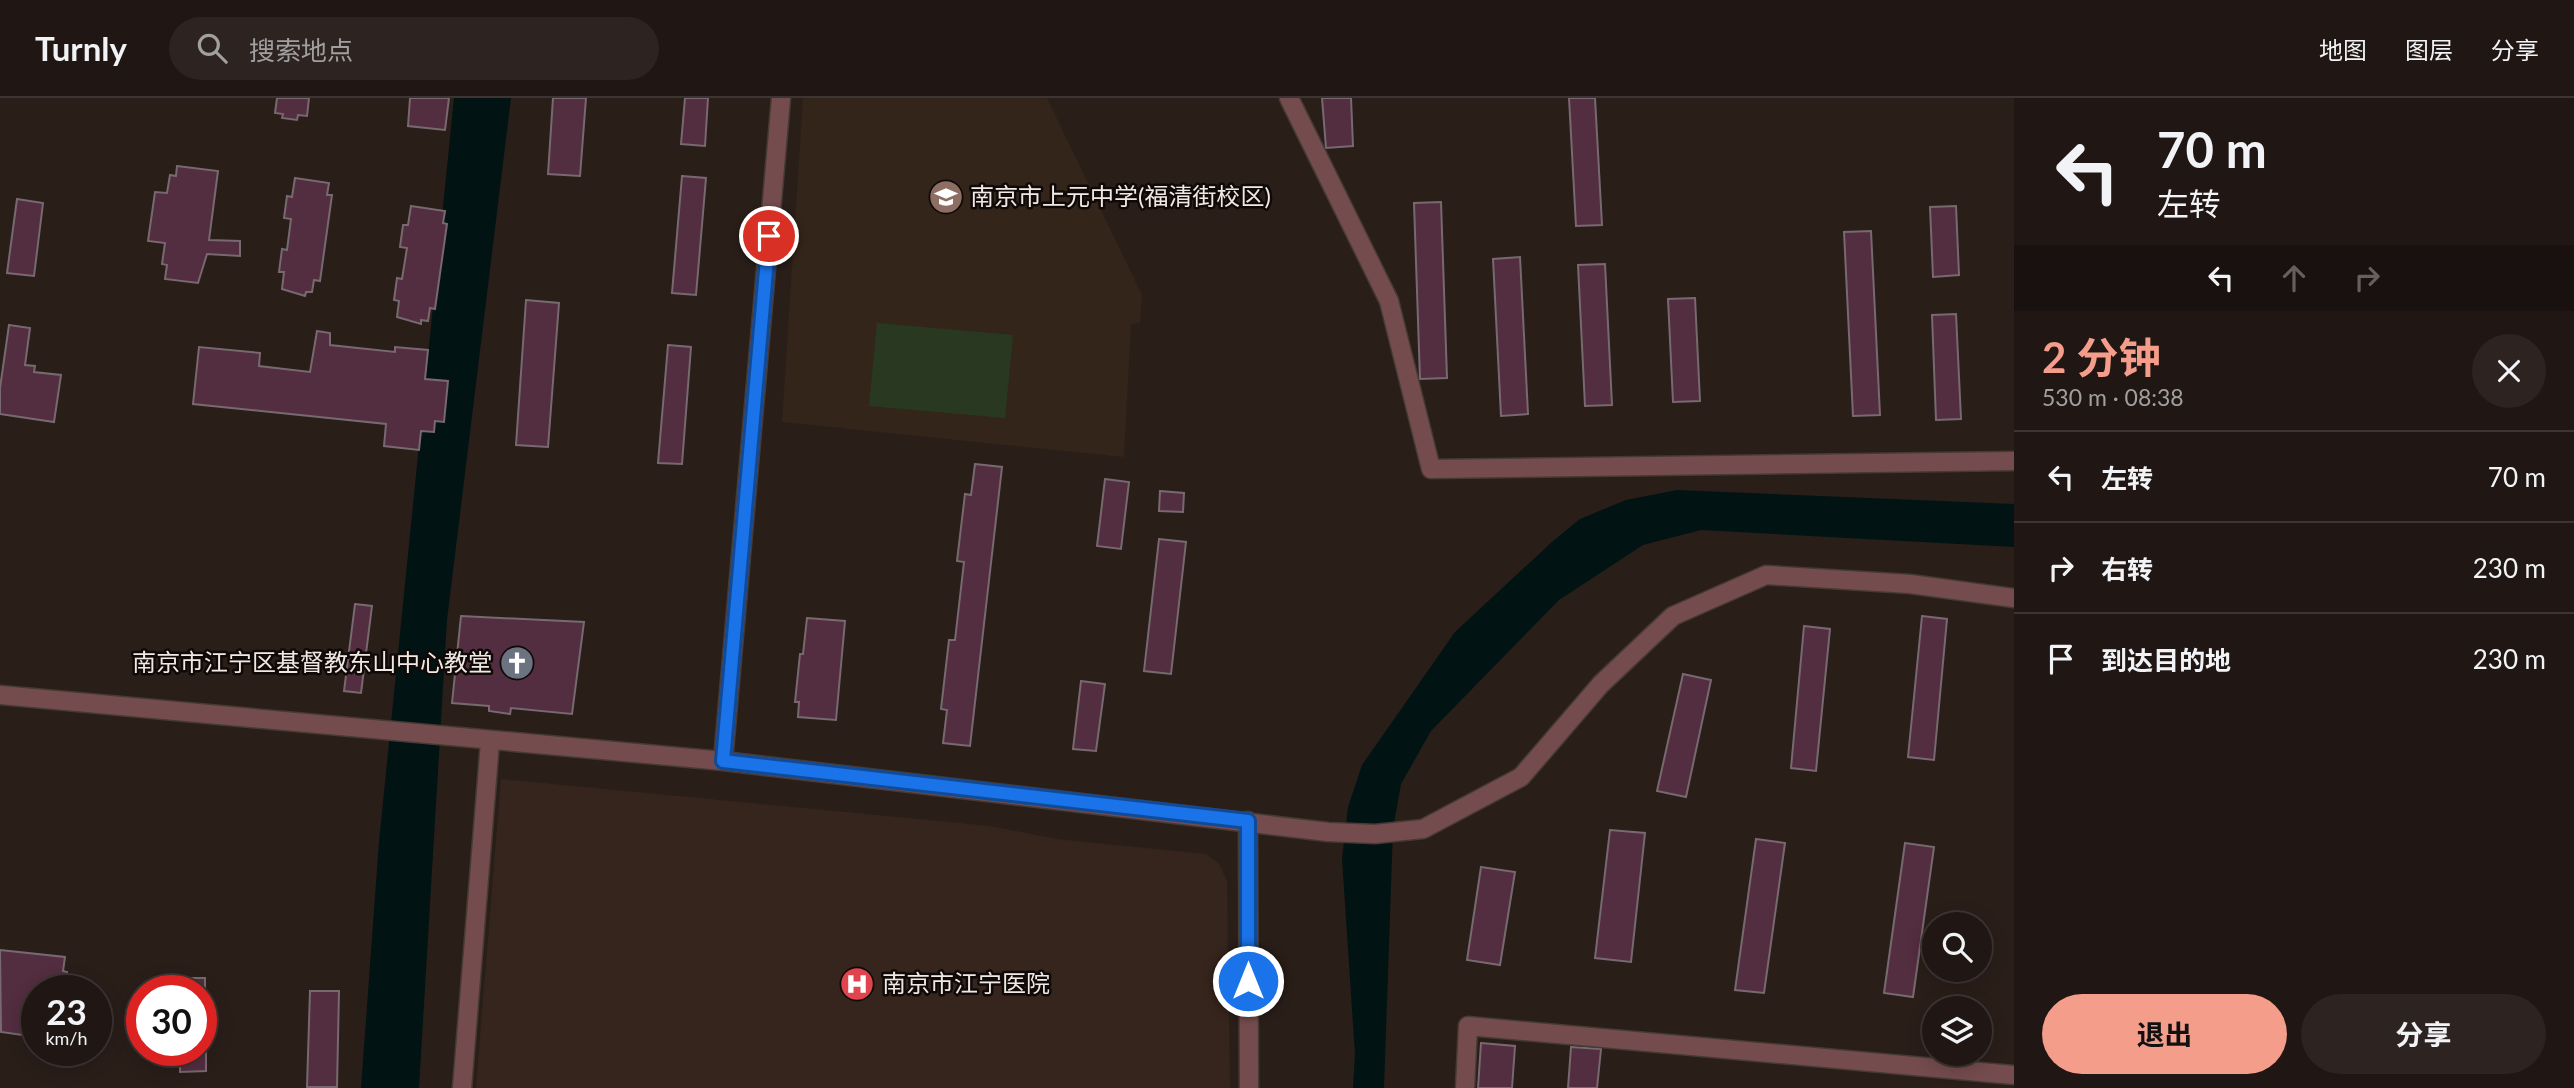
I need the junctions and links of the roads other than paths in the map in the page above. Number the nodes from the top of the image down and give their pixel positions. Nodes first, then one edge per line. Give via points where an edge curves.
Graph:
1 (781, 98) edge
2 (1289, 98) edge
3 (2014, 461) edge
4 (2014, 598) edge
5 (0, 695) edge
6 (489, 742) junction
7 (723, 761) junction
8 (1248, 821) junction
9 (2014, 1075) edge
10 (462, 1088) edge
11 (1249, 1088) edge
12 (1465, 1088) edge

1 - 7 street
2 - 3 street via 1389,302 1431,469
4 - 8 street via 1910,584 1766,575 1673,616 1601,684 1521,777 1423,829 1328,832
5 - 6 street
6 - 7 street
6 - 10 street
7 - 8 street
8 - 11 street
9 - 12 street via 1468,1026

